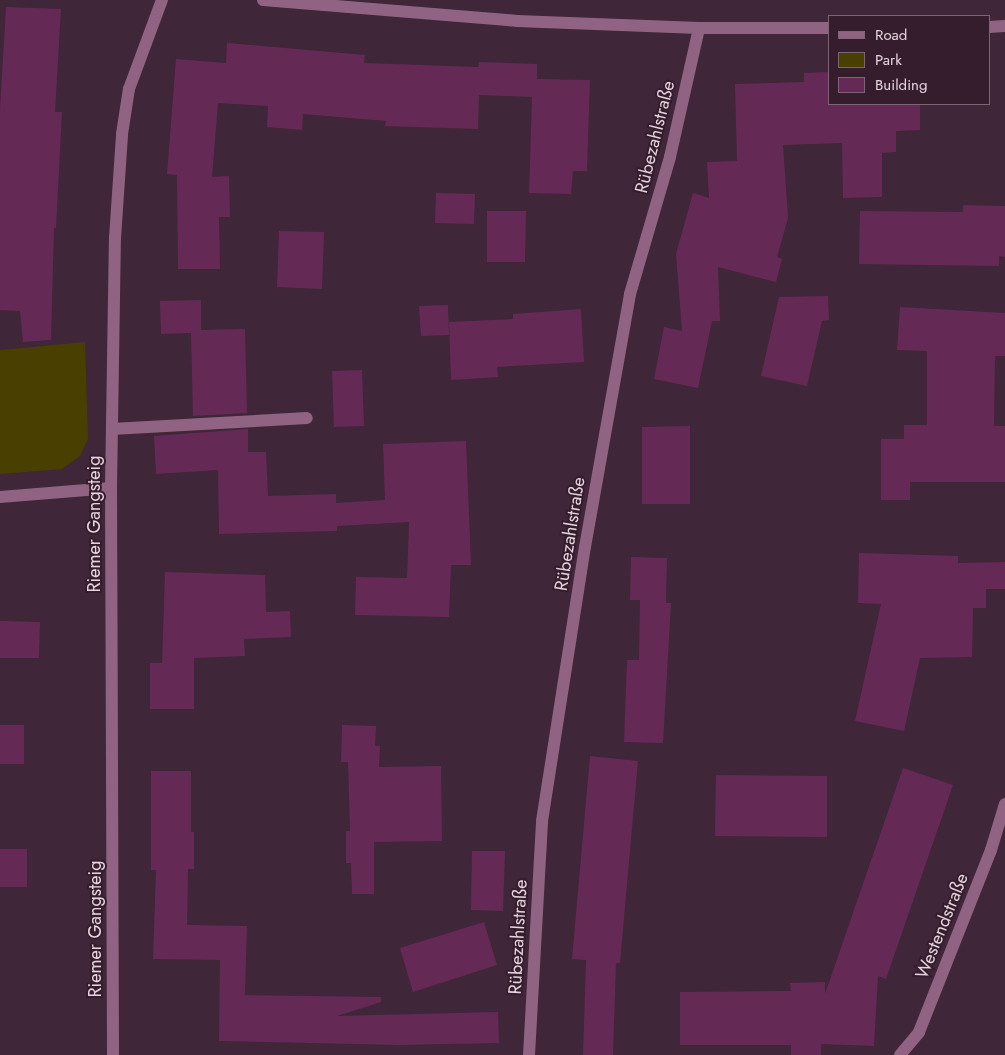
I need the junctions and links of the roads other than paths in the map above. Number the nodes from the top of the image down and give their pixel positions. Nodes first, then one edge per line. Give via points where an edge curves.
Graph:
1 (162, 0) edge
2 (263, 0) edge
3 (1005, 26) edge
4 (990, 27) edge
5 (699, 28) junction
6 (828, 28) edge
7 (307, 418) dead end
8 (112, 429) junction
9 (111, 488) junction
10 (0, 497) edge
11 (1005, 804) edge
12 (113, 1055) edge
13 (528, 1055) edge
14 (900, 1055) edge

1 - 8 street, Riemer Gangsteig via 129,88 122,134 115,238
2 - 5 street via 463,18
3 - 4 street
5 - 6 street
5 - 13 street, Rübezahlstraße via 670,157 630,294 587,538 542,821
7 - 8 street
8 - 9 street, Riemer Gangsteig
9 - 10 street
9 - 12 street, Riemer Gangsteig
11 - 14 street, Westendstraße via 992,850 919,1032

